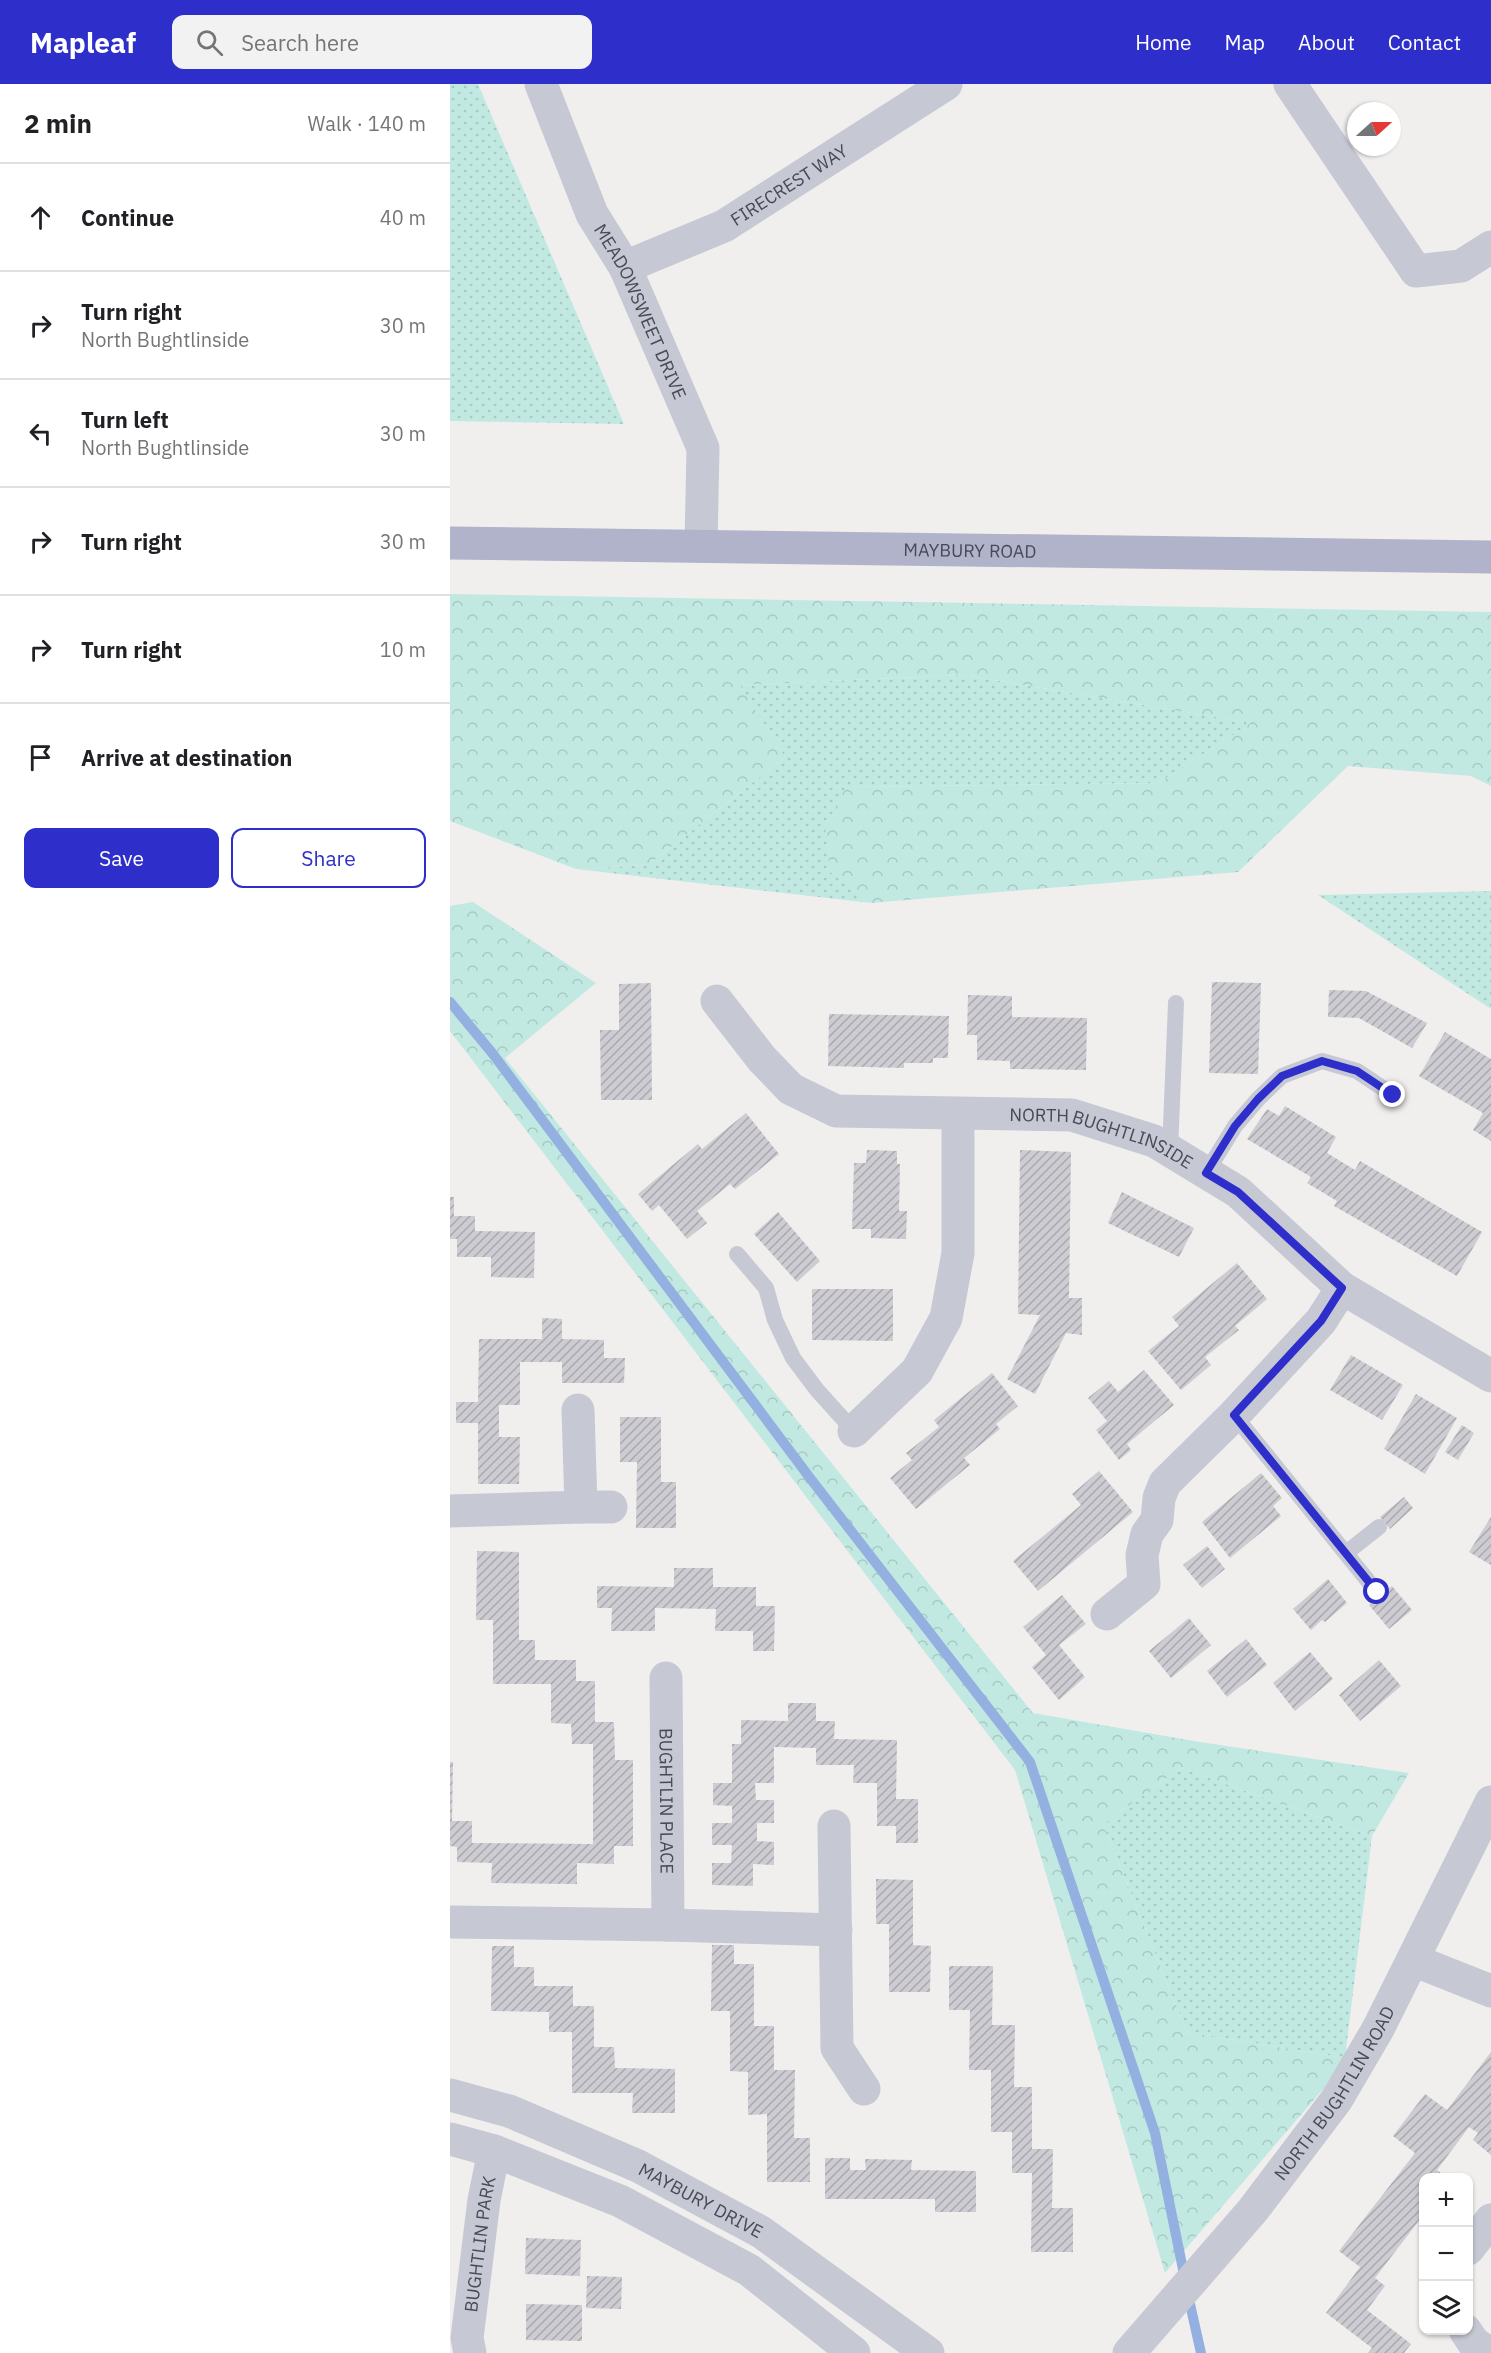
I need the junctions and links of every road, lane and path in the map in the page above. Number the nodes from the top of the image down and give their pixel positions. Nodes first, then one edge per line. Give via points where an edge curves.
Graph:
1 (540, 84) edge
2 (946, 84) edge
3 (1290, 84) edge
4 (1491, 247) edge
5 (625, 267) junction
6 (450, 543) edge
7 (701, 546) junction
8 (1491, 557) edge
9 (717, 1002) dead end
10 (1176, 1003) dead end
11 (1393, 1095) dead end
12 (958, 1115) junction
13 (1170, 1150) junction
14 (1206, 1173) junction
15 (737, 1254) dead end
16 (1342, 1288) junction
17 (1491, 1376) edge
18 (578, 1410) dead end
19 (1234, 1415) junction
20 (854, 1431) joint
21 (450, 1511) edge
22 (1379, 1527) dead end
23 (1346, 1553) junction
24 (1377, 1592) dead end
25 (1107, 1614) dead end
26 (666, 1678) dead end
27 (1491, 1802) edge
28 (834, 1826) dead end
29 (450, 1922) edge
30 (668, 1925) junction
31 (836, 1930) junction
32 (1413, 1960) junction
33 (1491, 1991) edge
34 (864, 2089) dead end
35 (450, 2095) edge
36 (450, 2139) edge
37 (494, 2151) junction
38 (1491, 2220) edge
39 (1473, 2243) edge
40 (1469, 2335) edge
41 (462, 2343) edge
42 (854, 2353) edge
43 (928, 2353) edge
44 (1129, 2353) edge
45 (1488, 2353) edge

1 - 5 street, MEADOWSWEET DRIVE via 592,214
2 - 5 street, FIRECREST WAY via 724,226
3 - 4 street via 1416,271 1461,266
5 - 7 street, MEADOWSWEET DRIVE via 703,448
6 - 7 main road, MAYBURY ROAD
7 - 8 main road, MAYBURY ROAD
9 - 12 street, NORTH BUGHTLINSIDE via 791,1089 836,1112
10 - 13 lane
11 - 14 lane via 1357,1071 1322,1061 1282,1076 1235,1126
12 - 13 street, NORTH BUGHTLINSIDE via 1072,1115 1154,1141
12 - 20 street via 958,1253 946,1317 917,1371
13 - 14 street, NORTH BUGHTLINSIDE
14 - 16 street, NORTH BUGHTLINSIDE via 1238,1192
15 - 20 lane via 766,1288 774,1320 793,1358
16 - 17 street, NORTH BUGHTLINSIDE
16 - 19 street via 1321,1321
18 - 21 street via 596,1507
19 - 23 lane
19 - 25 street via 1165,1483 1158,1498 1157,1520 1147,1534 1142,1555 1144,1584
22 - 23 lane
23 - 24 lane
26 - 30 street, BUGHTLIN PLACE
27 - 32 street, NORTH BUGHTLIN ROAD
28 - 31 street
29 - 30 street
30 - 31 street
31 - 34 street via 837,2048
32 - 33 street
32 - 44 street, NORTH BUGHTLIN ROAD via 1337,2099 1253,2210
35 - 43 street, MAYBURY DRIVE via 509,2111 638,2166 751,2226
36 - 37 street
37 - 41 street, BUGHTLIN PARK
37 - 42 street via 620,2201 749,2270
38 - 39 street
40 - 45 street

